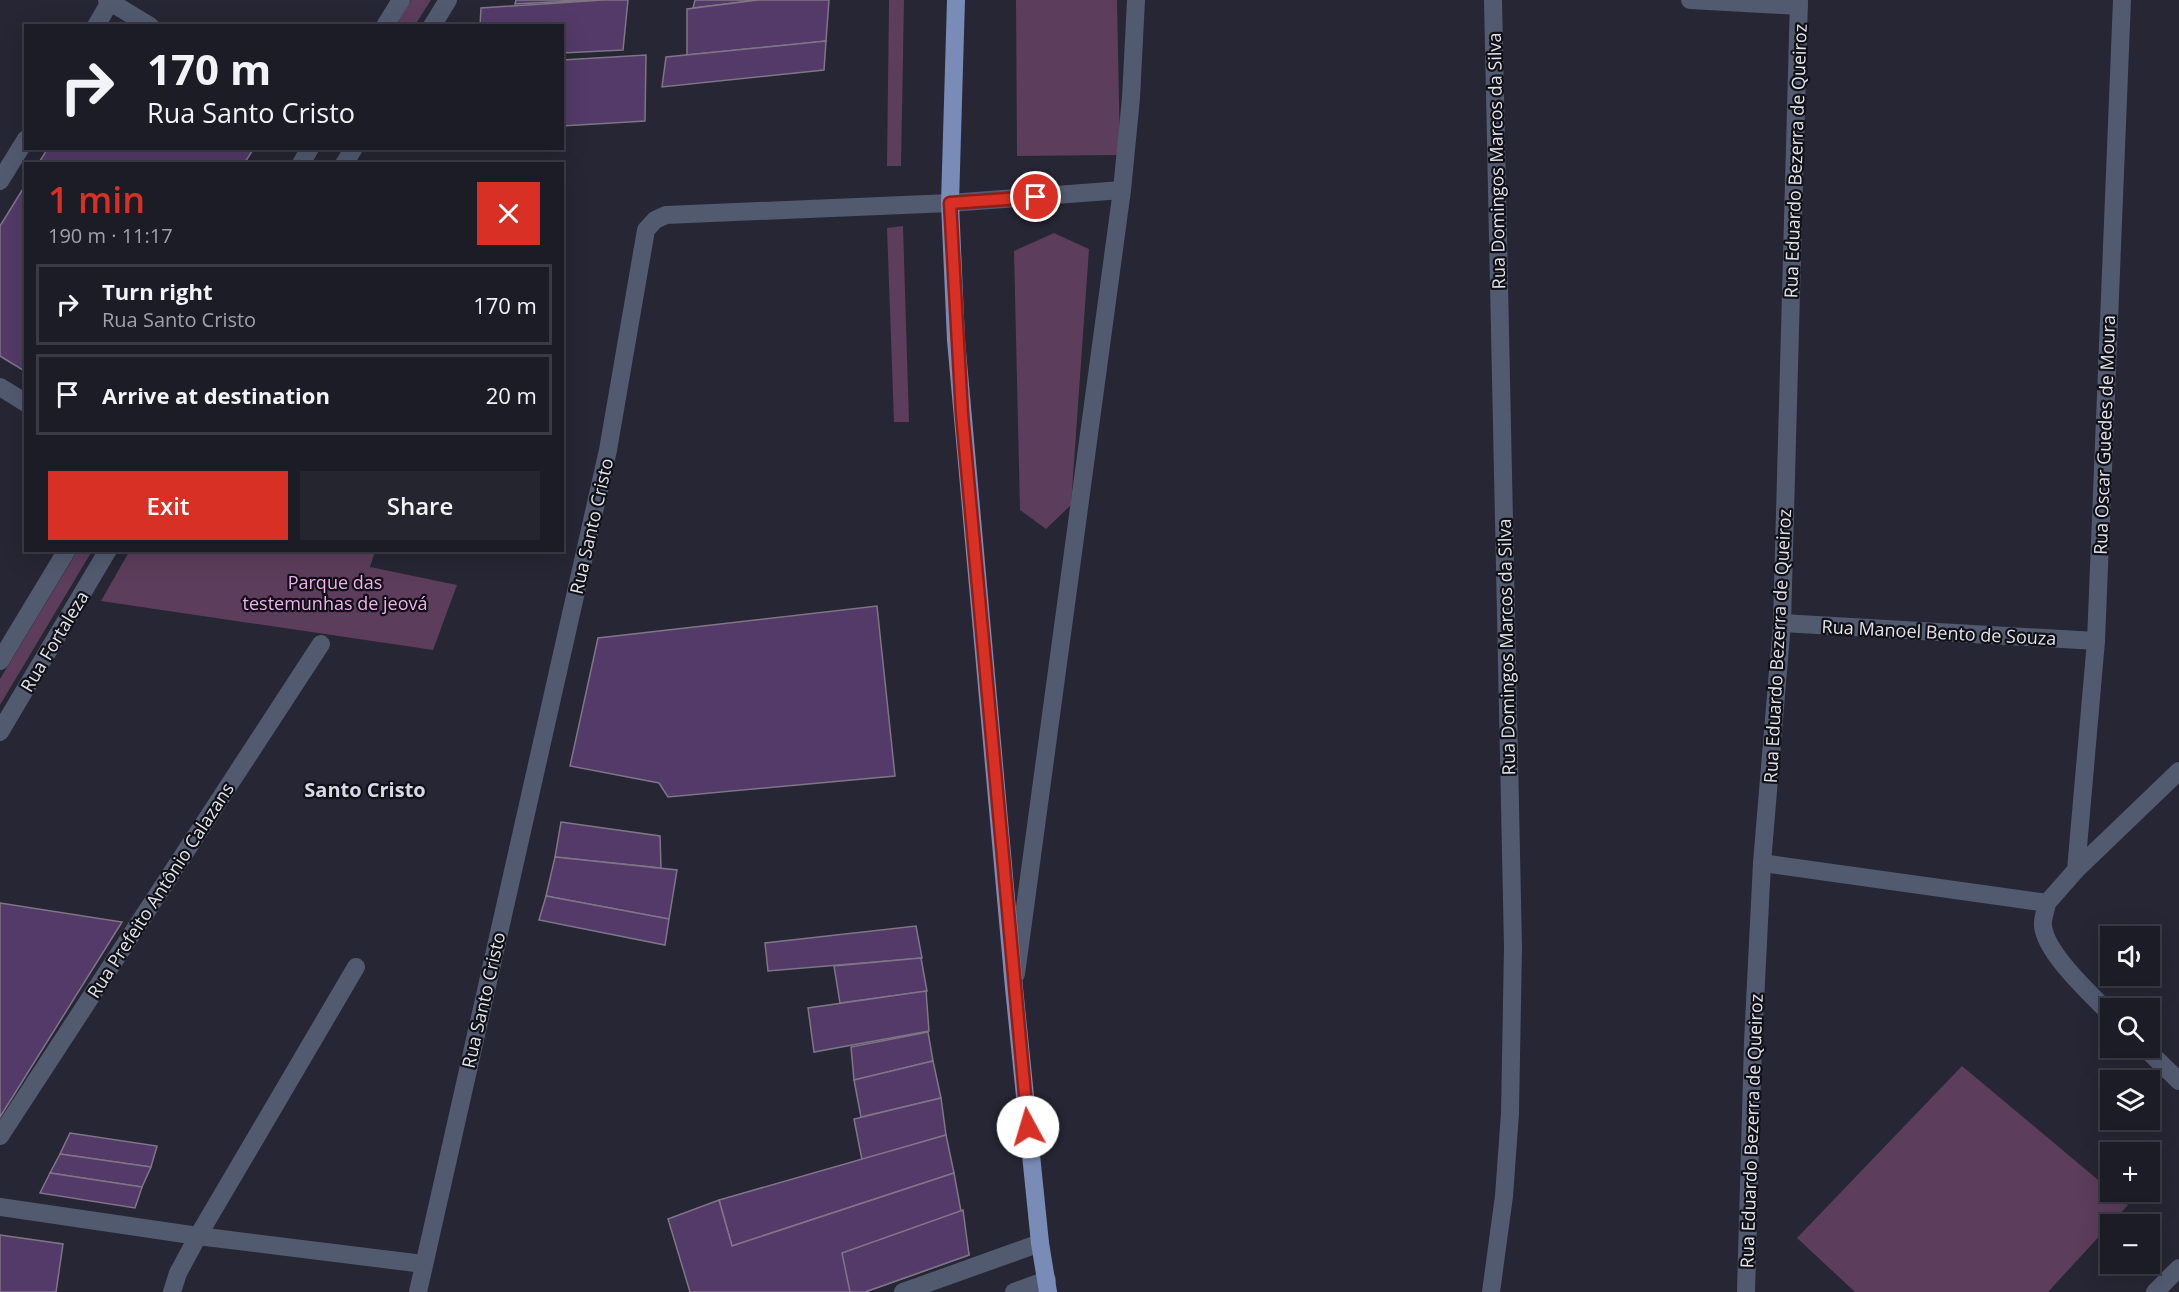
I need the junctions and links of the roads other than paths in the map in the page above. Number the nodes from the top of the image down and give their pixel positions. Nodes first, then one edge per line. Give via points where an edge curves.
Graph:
1 (401, 0) edge
2 (448, 0) edge
3 (956, 0) edge
4 (1136, 0) edge
5 (1493, 0) edge
6 (1690, 0) edge
7 (2122, 0) edge
8 (110, 1) edge
9 (1799, 3) edge
10 (97, 24) edge
11 (147, 24) edge
12 (386, 24) edge
13 (433, 24) edge
14 (24, 142) edge
15 (0, 181) edge
16 (1122, 190) junction
17 (950, 203) junction
18 (0, 387) edge
19 (24, 402) edge
20 (66, 552) edge
21 (107, 552) edge
22 (1782, 623) junction
23 (2096, 641) junction
24 (321, 644) dead end
25 (0, 661) edge
26 (0, 732) edge
27 (2179, 771) edge
28 (1762, 863) junction
29 (2076, 870) junction
30 (2047, 903) junction
31 (356, 967) dead end
32 (1014, 988) junction
33 (2100, 1004) edge
34 (2155, 1058) edge
35 (2179, 1081) edge
36 (0, 1136) edge
37 (0, 1207) edge
38 (198, 1236) junction
39 (1040, 1243) junction
40 (423, 1264) junction
41 (2179, 1268) edge
42 (1047, 1286) edge
43 (172, 1292) edge
44 (418, 1292) edge
45 (903, 1292) edge
46 (1014, 1292) edge
47 (1491, 1292) edge
48 (1746, 1292) edge
49 (2155, 1292) edge

1 - 12 street
2 - 13 street
3 - 17 main road
4 - 16 street
5 - 47 street, Rua Domingos Marcos da Silva via 1513,946 1510,1113
6 - 9 street
7 - 23 street, Rua Oscar Guedes de Moura
8 - 10 street
8 - 11 street
9 - 22 street, Rua Eduardo Bezerra de Queiroz
14 - 15 street
16 - 17 street, Rua Santo Cristo
16 - 32 street
17 - 32 main road via 962,414
17 - 40 street, Rua Santo Cristo via 666,215 645,230 609,450
18 - 19 street
20 - 25 street, Rua Fortaleza
21 - 26 street, Rua Fortaleza
22 - 23 street, Rua Manoel Bento de Souza
22 - 28 street, Rua Eduardo Bezerra de Queiroz
23 - 29 street, Rua Oscar Guedes de Moura
24 - 36 street, Rua Prefeito Antônio Calazans
27 - 29 street
28 - 30 street
28 - 48 street, Rua Eduardo Bezerra de Queiroz
29 - 30 street
30 - 33 street via 2043,926 2053,950
31 - 38 street
32 - 39 main road
34 - 35 street
37 - 38 street
38 - 40 street
38 - 43 street
39 - 42 main road
39 - 45 street
40 - 44 street, Rua Santo Cristo
41 - 49 street
42 - 46 street

